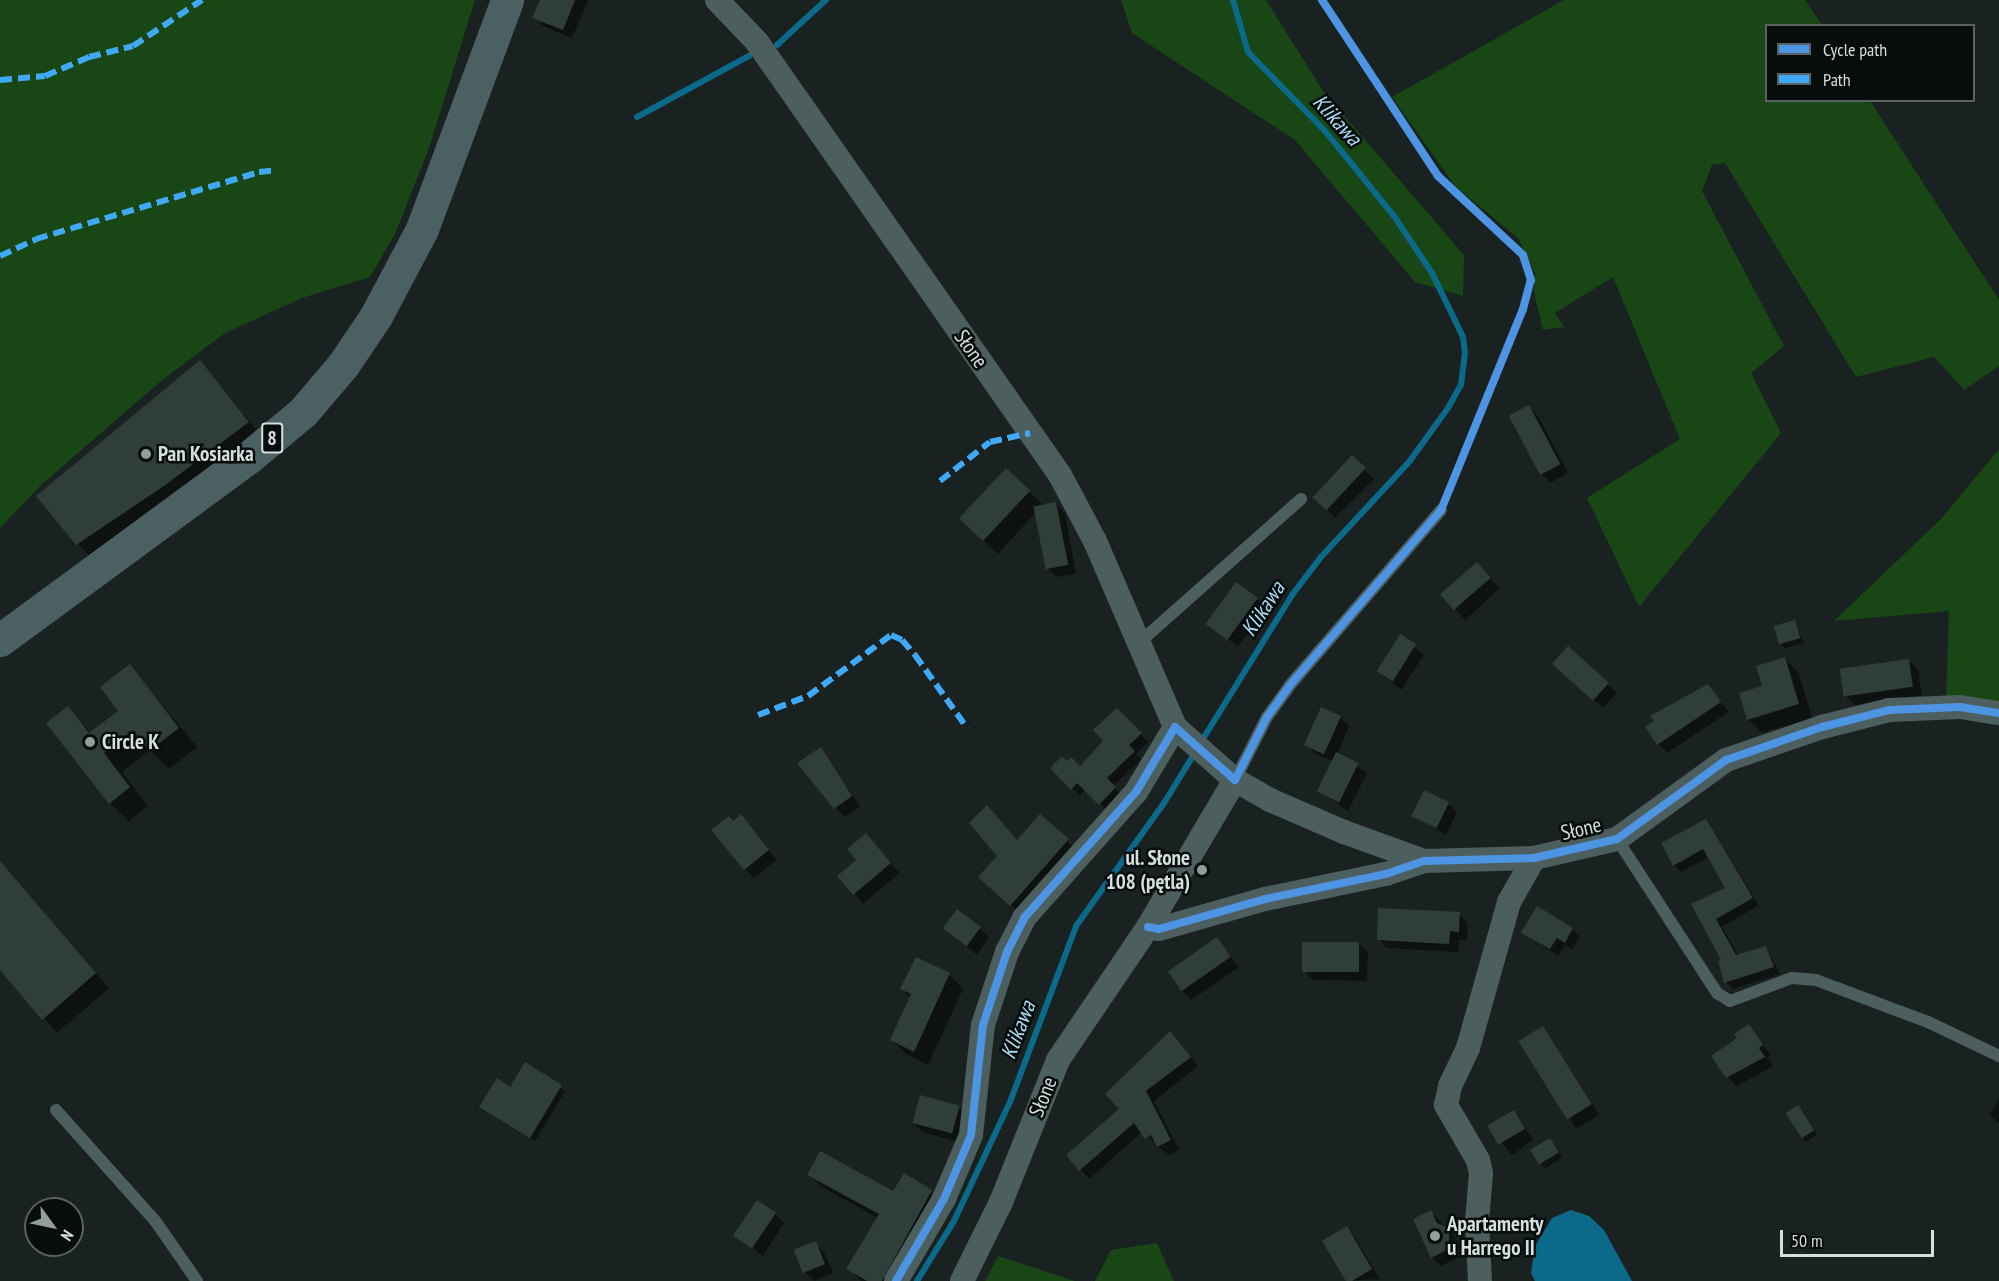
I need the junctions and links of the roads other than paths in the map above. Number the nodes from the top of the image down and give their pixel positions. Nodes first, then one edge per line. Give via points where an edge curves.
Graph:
1 (501, 0) edge
2 (507, 0) edge
3 (717, 0) edge
4 (489, 43) junction
5 (1301, 499) dead end
6 (1440, 510) dead end
7 (0, 640) edge
8 (1141, 641) junction
9 (1999, 713) edge
10 (1182, 733) junction
11 (1235, 780) junction
12 (1617, 839) junction
13 (1534, 858) junction
14 (1424, 861) junction
15 (1148, 927) junction
16 (1999, 1056) edge
17 (56, 1110) dead end
18 (196, 1281) edge
19 (896, 1281) edge
20 (962, 1281) edge
21 (1480, 1281) edge

1 - 4 highway, 8
2 - 4 highway, 8
3 - 8 street, Słone via 757,42 1060,475
4 - 7 highway, 8 via 417,238 376,316 323,389 303,412 222,478
5 - 8 lane
6 - 11 lane via 1290,685 1267,717
8 - 10 street, Słone
9 - 12 street, Słone via 1960,707 1889,710 1761,746 1716,766
10 - 11 street
10 - 19 street via 1106,829 1043,892 1015,935 983,1024 971,1135 944,1199
11 - 14 street, Słone via 1344,832
11 - 15 street, Słone
12 - 13 street, Słone
12 - 16 lane via 1717,993 1730,1000 1792,978 1816,980 1928,1022
13 - 14 street, Słone
13 - 21 street via 1509,903 1468,1048 1449,1086 1446,1105 1478,1160 1481,1173 1477,1221
14 - 15 street, Słone via 1386,874 1265,899 1159,930
15 - 20 street, Słone via 1058,1060 1001,1202
17 - 18 lane via 156,1222 191,1268

